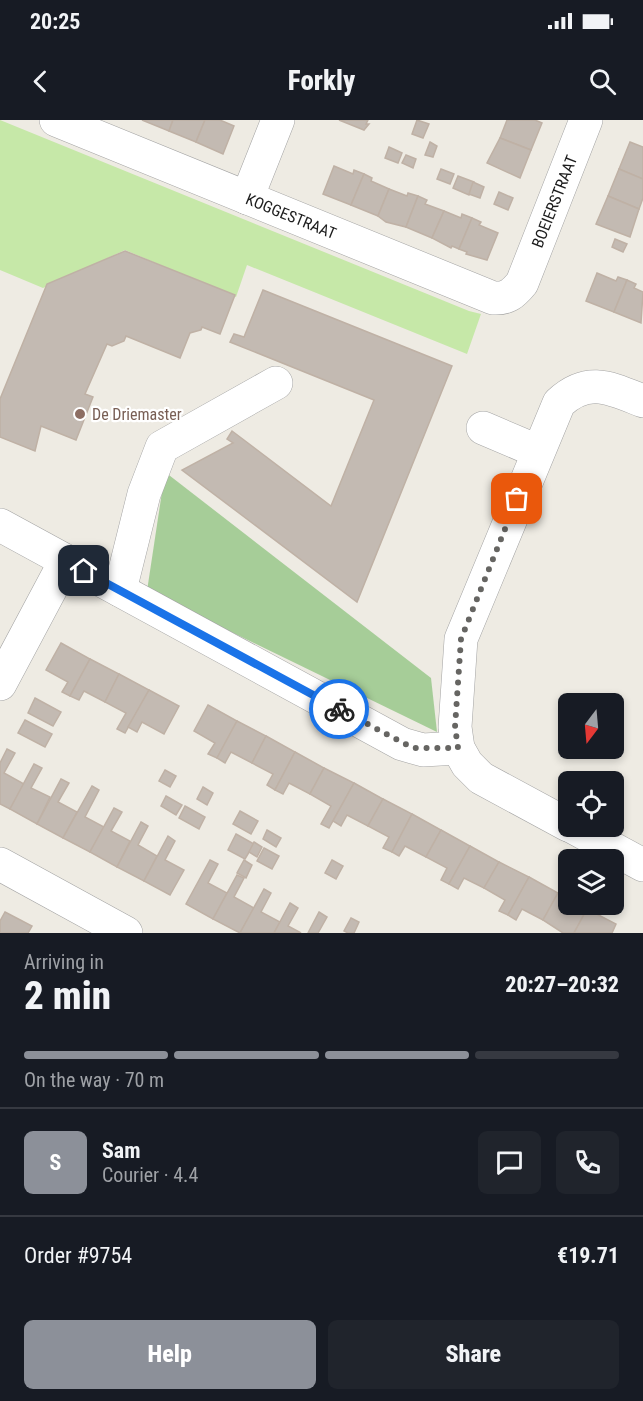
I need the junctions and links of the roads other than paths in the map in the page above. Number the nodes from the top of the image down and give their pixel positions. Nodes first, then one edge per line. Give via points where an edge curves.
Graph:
1 (56, 120) edge
2 (278, 120) edge
3 (586, 120) edge
4 (247, 198) junction
5 (522, 283) joint
6 (276, 383) dead end
7 (643, 401) edge
8 (483, 428) dead end
9 (537, 452) junction
10 (0, 525) edge
11 (65, 562) junction
12 (120, 590) junction
13 (0, 684) edge
14 (458, 748) junction
15 (558, 819) edge
16 (591, 837) edge
17 (0, 864) edge
18 (643, 865) edge
19 (117, 931) edge

1 - 4 street, KOGGESTRAAT
2 - 4 street
3 - 5 street, BOEIERSTRAAT
4 - 5 street, KOGGESTRAAT via 493,298 504,299
6 - 12 street via 162,447 144,494
7 - 9 street via 596,386 569,394 559,403
8 - 9 street
9 - 14 street via 461,639 455,727
10 - 11 street
11 - 12 street
11 - 13 street
12 - 14 street via 402,744 423,750
14 - 15 street via 481,777
16 - 18 street
17 - 19 street

